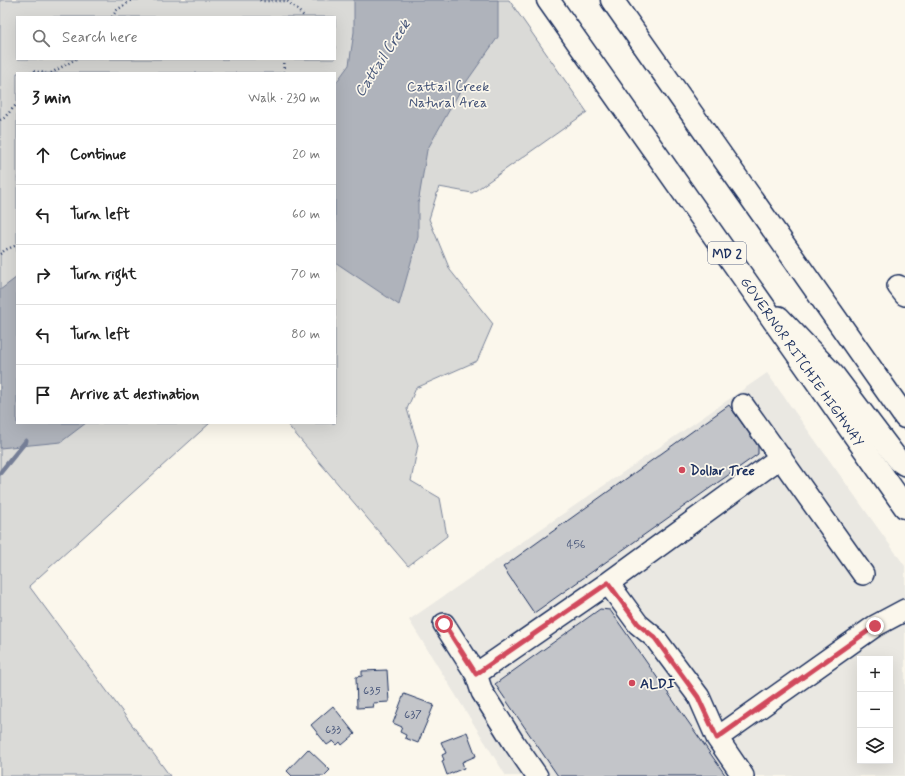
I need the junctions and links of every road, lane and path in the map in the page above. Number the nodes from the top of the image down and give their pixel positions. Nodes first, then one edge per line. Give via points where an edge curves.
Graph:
1 (132, 0) edge
2 (260, 0) edge
3 (548, 0) edge
4 (612, 0) edge
5 (113, 16) edge
6 (304, 16) edge
7 (74, 60) edge
8 (283, 60) edge
9 (53, 72) edge
10 (284, 72) edge
11 (16, 105) edge
12 (0, 120) edge
13 (16, 244) edge
14 (0, 254) edge
15 (747, 283) junction
16 (743, 404) dead end
17 (905, 417) edge
18 (781, 457) junction
19 (905, 465) edge
20 (905, 507) edge
21 (863, 574) dead end
22 (608, 583) junction
23 (905, 593) edge
24 (905, 610) edge
25 (444, 624) dead end
26 (875, 626) junction
27 (476, 674) junction
28 (717, 738) junction
29 (537, 776) edge
30 (743, 776) edge

1 - 5 path
2 - 6 path via 287,1
3 - 15 highway, GOVERNOR RITCHIE HIGHWAY / MD 2
4 - 17 highway
7 - 9 path
8 - 10 path
11 - 12 path
13 - 14 path
15 - 19 lane via 834,375 899,461
15 - 20 highway, GOVERNOR RITCHIE HIGHWAY / MD 2
16 - 18 lane
18 - 21 lane
18 - 22 lane
22 - 27 lane
22 - 28 lane via 638,624 655,638 698,697
23 - 26 lane
24 - 26 lane
25 - 27 lane
26 - 28 lane
27 - 29 lane via 482,692
28 - 30 lane

